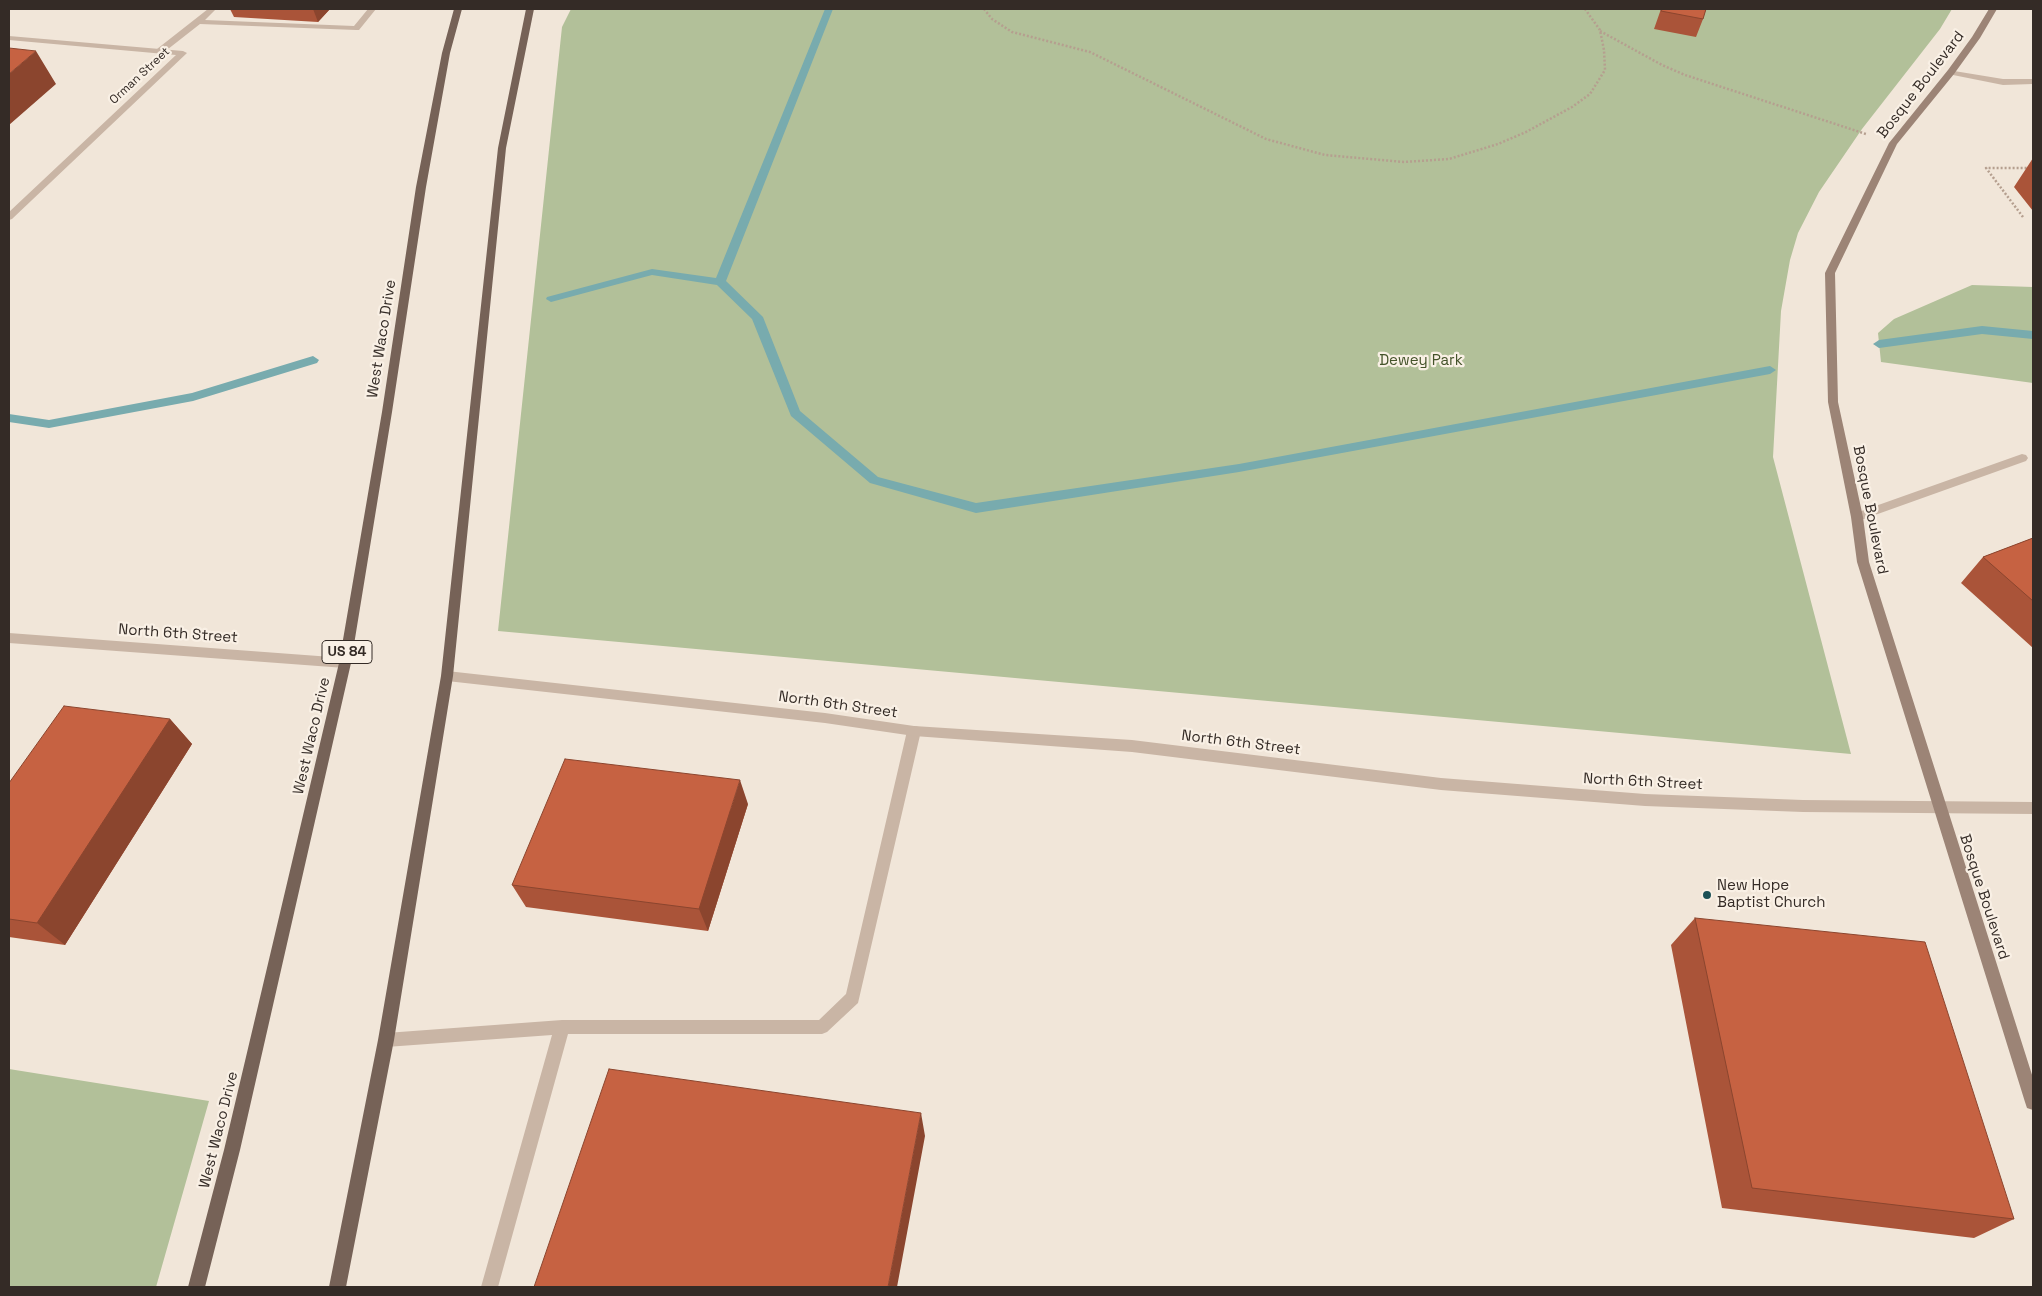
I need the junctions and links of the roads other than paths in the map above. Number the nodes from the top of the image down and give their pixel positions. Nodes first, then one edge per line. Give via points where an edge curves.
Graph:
1 (212, 9) edge
2 (372, 9) edge
3 (458, 9) edge
4 (530, 9) edge
5 (1993, 9) edge
6 (198, 22) junction
7 (9, 38) edge
8 (160, 51) junction
9 (1951, 72) junction
10 (2033, 82) edge
11 (9, 217) edge
12 (2022, 458) dead end
13 (1857, 517) junction
14 (9, 638) edge
15 (345, 663) junction
16 (447, 676) junction
17 (914, 731) junction
18 (1939, 808) junction
19 (2033, 808) edge
20 (562, 1027) junction
21 (386, 1040) junction
22 (2033, 1102) edge
23 (196, 1287) edge
24 (337, 1287) edge
25 (489, 1287) edge

1 - 6 street
2 - 6 street via 356,28
3 - 15 main road, West Waco Drive / US 84 via 446,53 421,187
4 - 16 main road via 502,148
5 - 9 main road, Bosque Boulevard
6 - 8 street
7 - 8 street, Orman Street
8 - 11 street, Orman Street via 183,53
9 - 10 street via 2003,82
9 - 13 main road, Bosque Boulevard via 1892,143 1830,274 1833,402
12 - 13 street
13 - 18 main road, Bosque Boulevard via 1863,562
14 - 15 street, North 6th Street
15 - 23 main road, West Waco Drive / US 84 via 232,1150
16 - 17 street, North 6th Street via 825,718
16 - 21 main road
17 - 18 street, North 6th Street via 1132,746 1441,784 1645,800
17 - 20 street via 853,998 822,1027
18 - 19 street, North 6th Street
18 - 22 main road, Bosque Boulevard
20 - 21 street
20 - 25 street
21 - 24 main road

